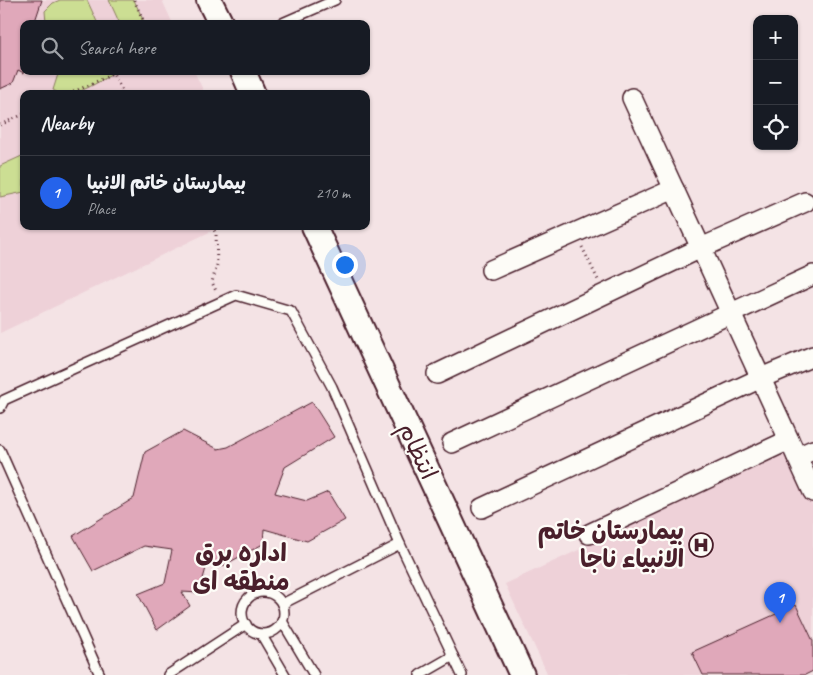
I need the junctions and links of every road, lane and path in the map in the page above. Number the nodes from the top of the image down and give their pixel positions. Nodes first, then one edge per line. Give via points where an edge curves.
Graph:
1 (134, 0) edge
2 (209, 0) edge
3 (335, 0) edge
4 (143, 20) edge
5 (218, 20) edge
6 (289, 20) edge
7 (110, 75) edge
8 (115, 75) edge
9 (245, 75) edge
10 (78, 90) edge
11 (122, 90) edge
12 (251, 90) edge
13 (632, 98) dead end
14 (20, 116) edge
15 (0, 125) edge
16 (674, 189) junction
17 (804, 202) dead end
18 (214, 230) edge
19 (316, 230) edge
20 (576, 232) junction
21 (701, 248) junction
22 (491, 270) dead end
23 (813, 275) edge
24 (604, 294) junction
25 (221, 302) junction
26 (731, 313) junction
27 (813, 356) edge
28 (437, 374) dead end
29 (761, 378) junction
30 (0, 408) edge
31 (789, 440) junction
32 (452, 442) dead end
33 (0, 450) edge
34 (805, 454) edge
35 (813, 492) edge
36 (482, 508) dead end
37 (589, 534) dead end
38 (400, 544) junction
39 (282, 604) junction
40 (282, 621) junction
41 (246, 624) junction
42 (261, 634) junction
43 (453, 656) junction
44 (100, 675) edge
45 (168, 675) edge
46 (285, 675) edge
47 (314, 675) edge
48 (420, 675) edge
49 (462, 675) edge
50 (522, 675) edge

1 - 4 path
2 - 5 street
3 - 6 lane
7 - 10 path
8 - 11 path
9 - 12 street
13 - 16 street
14 - 15 path
16 - 20 street
16 - 21 street
17 - 21 street
18 - 25 path via 217,265 212,282
19 - 50 street, انتظام
20 - 22 street
20 - 24 path
21 - 24 street
21 - 26 street
23 - 26 street
24 - 28 street
25 - 30 lane via 4,400
25 - 38 lane via 236,295 291,311 332,387
26 - 29 street
26 - 32 street
27 - 29 street
29 - 31 street
29 - 36 street
31 - 34 street
31 - 37 street
33 - 44 lane
34 - 35 street
38 - 39 lane
38 - 43 lane
39 - 40 lane
39 - 41 lane via 267,592 253,595 242,611
40 - 42 lane via 276,629
40 - 47 lane
41 - 42 lane
41 - 45 lane
42 - 46 lane
43 - 48 lane
43 - 49 lane

